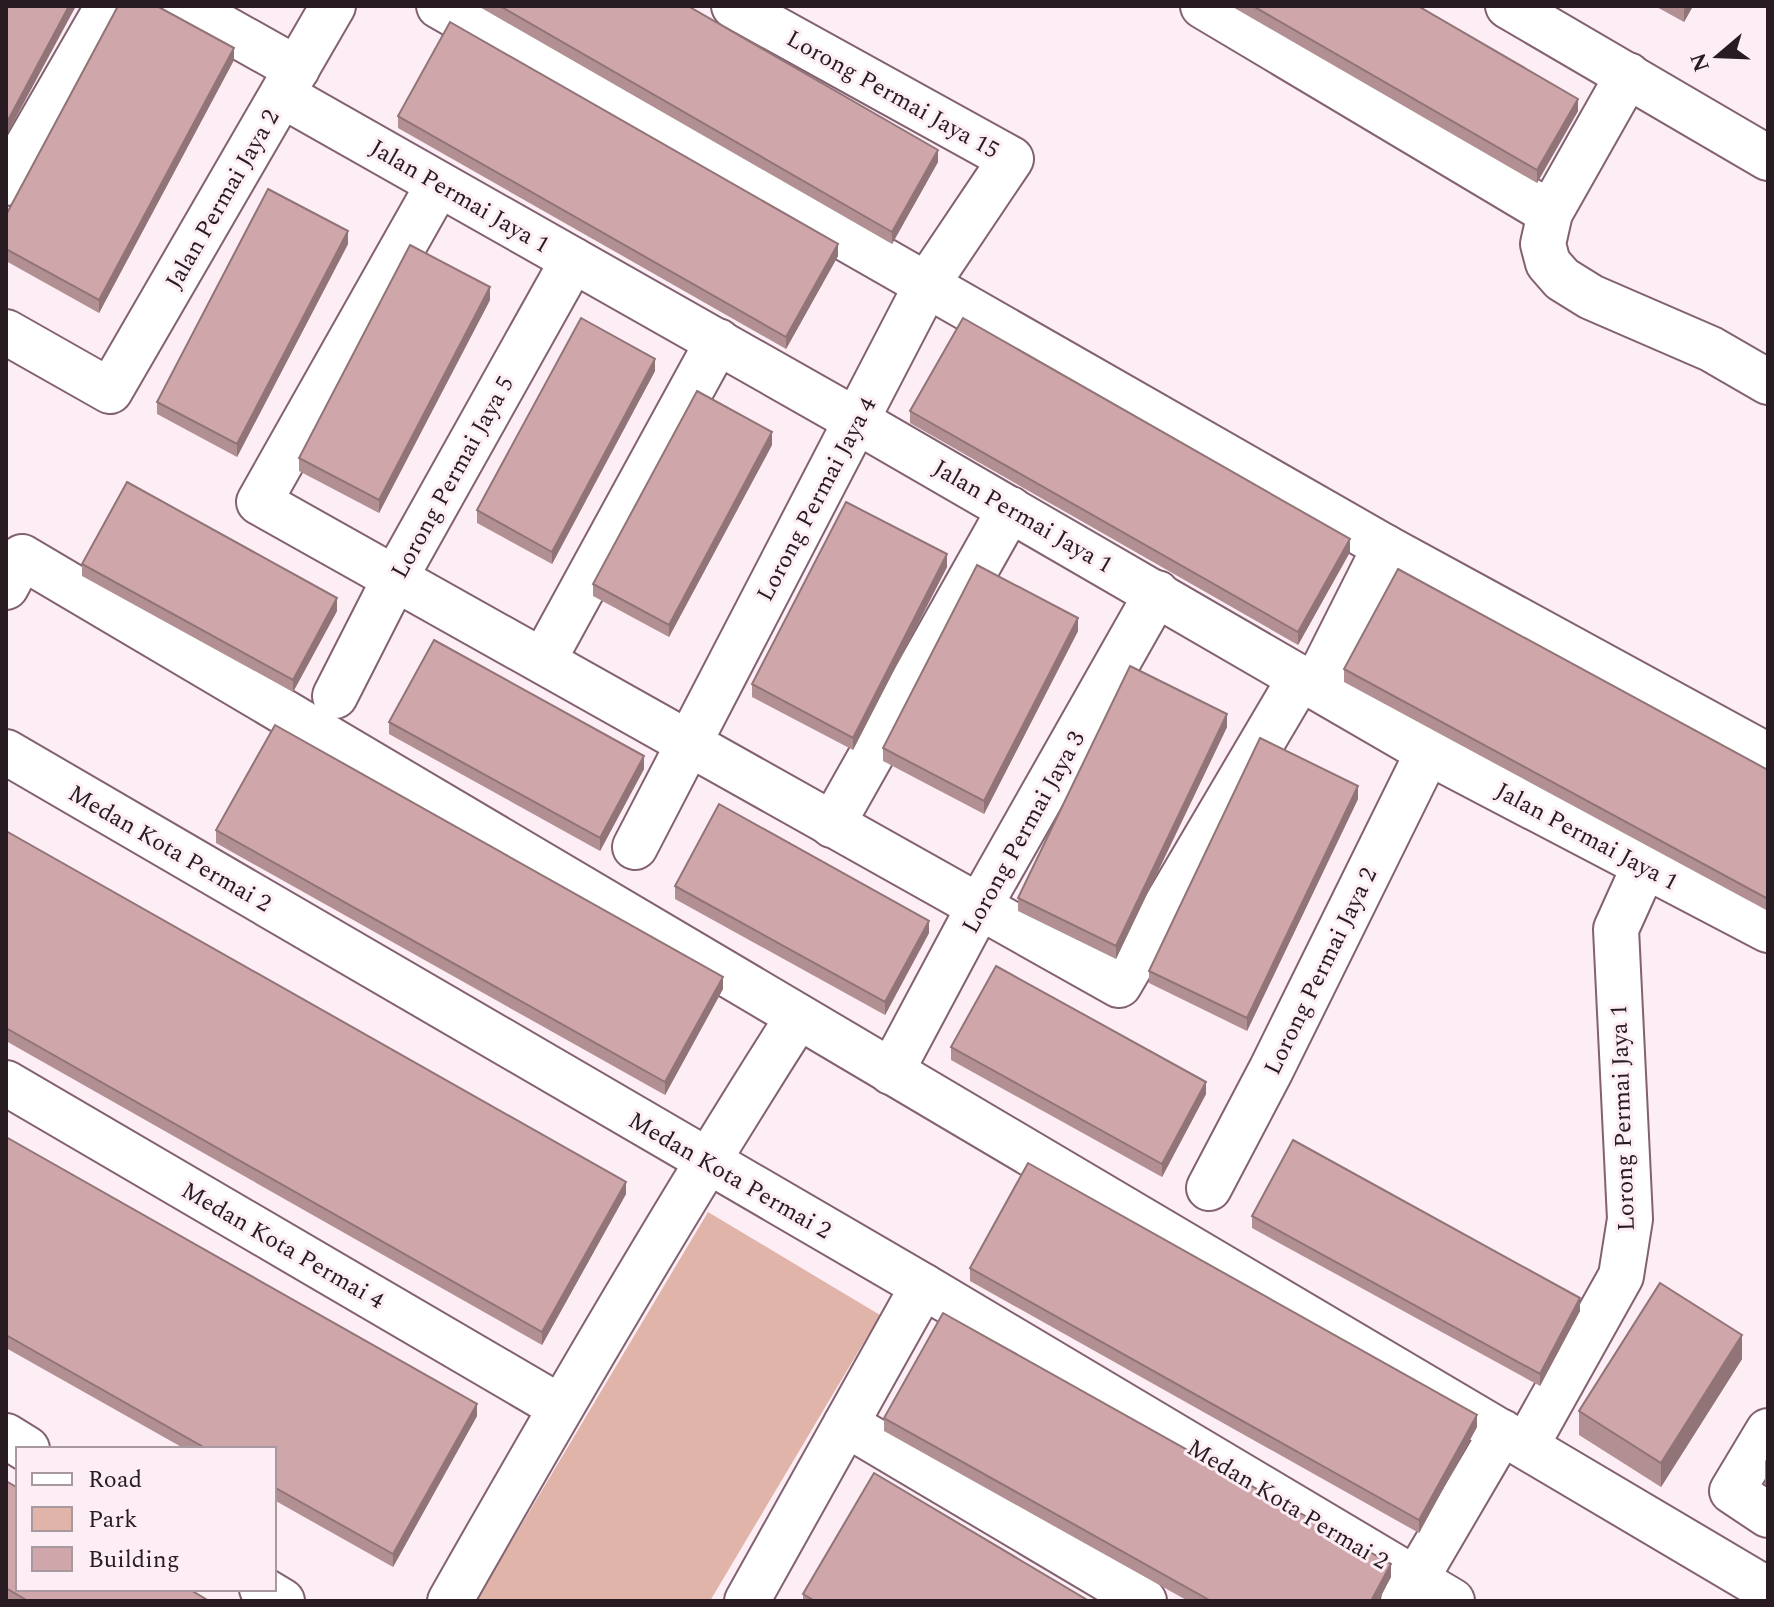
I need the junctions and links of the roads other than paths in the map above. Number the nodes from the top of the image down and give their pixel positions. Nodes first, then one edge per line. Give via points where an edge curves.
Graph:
1 (108, 6) edge
2 (185, 6) edge
3 (333, 6) edge
4 (439, 6) edge
5 (734, 6) edge
6 (1203, 6) edge
7 (1508, 6) edge
8 (1628, 75) junction
9 (289, 82) junction
10 (1768, 158) edge
11 (1011, 159) joint
12 (6, 183) edge
13 (438, 185) junction
14 (1550, 213) junction
15 (573, 260) junction
16 (927, 284) junction
17 (6, 332) edge
18 (718, 341) junction
19 (1768, 382) edge
20 (857, 421) junction
21 (1010, 509) junction
22 (1385, 547) junction
23 (394, 580) junction
24 (6, 587) edge
25 (1157, 593) junction
26 (543, 661) junction
27 (1308, 682) junction
28 (335, 696) dead end
29 (687, 743) junction
30 (6, 752) edge
31 (1428, 752) junction
32 (1768, 756) edge
33 (832, 825) junction
34 (635, 847) dead end
35 (1644, 867) junction
36 (979, 907) junction
37 (1768, 930) edge
38 (798, 1017) junction
39 (891, 1072) junction
40 (6, 1083) edge
41 (705, 1161) junction
42 (1209, 1188) dead end
43 (923, 1286) junction
44 (560, 1407) junction
45 (846, 1424) junction
46 (1768, 1431) edge
47 (6, 1436) edge
48 (1514, 1439) junction
49 (24, 1447) edge
50 (1768, 1515) edge
51 (1768, 1590) edge
52 (1423, 1594) edge
53 (450, 1601) edge
54 (747, 1601) edge
55 (1144, 1601) edge

1 - 12 street
2 - 9 street, Jalan Permai Jaya 1
3 - 9 street, Jalan Permai Jaya 2
4 - 16 street
5 - 11 street, Lorong Permai Jaya 15
6 - 14 street
7 - 8 street
8 - 10 street
8 - 14 street
9 - 13 street, Jalan Permai Jaya 1
9 - 17 street, Jalan Permai Jaya 2 via 110,391
11 - 16 street, Lorong Permai Jaya 4
13 - 15 street, Jalan Permai Jaya 1
13 - 23 street via 259,502
14 - 19 street via 1543,244 1548,263 1562,279 1711,349
15 - 18 street, Jalan Permai Jaya 1
15 - 23 street, Lorong Permai Jaya 5
16 - 20 street, Lorong Permai Jaya 4
16 - 22 street
18 - 20 street, Jalan Permai Jaya 1
18 - 26 street
20 - 21 street, Jalan Permai Jaya 1
20 - 29 street, Lorong Permai Jaya 4
21 - 25 street, Jalan Permai Jaya 1
21 - 33 street
22 - 27 street
22 - 32 street
23 - 26 street
23 - 28 street, Lorong Permai Jaya 5
24 - 38 street via 22,557
25 - 27 street, Jalan Permai Jaya 1
25 - 36 street, Lorong Permai Jaya 3
26 - 29 street
27 - 31 street, Jalan Permai Jaya 1
27 - 36 street via 1119,985
29 - 33 street
29 - 34 street, Lorong Permai Jaya 4
30 - 41 street, Medan Kota Permai 2
31 - 35 street, Jalan Permai Jaya 1
31 - 42 street, Lorong Permai Jaya 2
33 - 36 street
35 - 37 street, Jalan Permai Jaya 1
35 - 48 street, Lorong Permai Jaya 1 via 1616,929 1630,1219 1621,1276
36 - 39 street, Lorong Permai Jaya 3
38 - 39 street
38 - 41 street
39 - 48 street
40 - 44 street, Medan Kota Permai 4
41 - 43 street, Medan Kota Permai 2
41 - 44 street
43 - 45 street
43 - 52 street, Medan Kota Permai 2
44 - 53 street
45 - 54 street
45 - 55 street
46 - 50 street via 1732,1491
47 - 49 street
48 - 51 street
48 - 52 street, Lorong Permai Jaya 1

